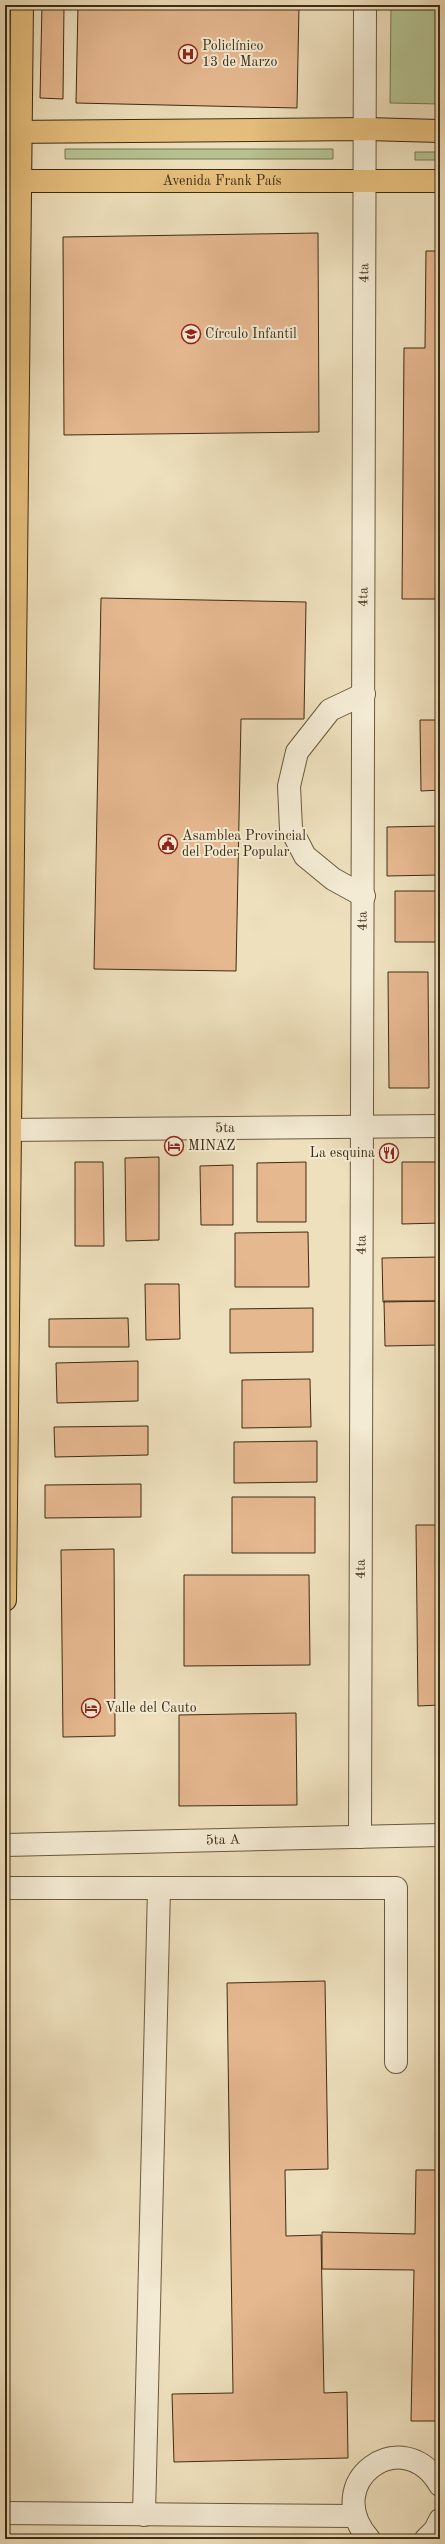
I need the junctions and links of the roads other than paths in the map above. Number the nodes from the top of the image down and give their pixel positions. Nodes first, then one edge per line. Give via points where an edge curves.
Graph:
1 (22, 5) edge
2 (365, 5) edge
3 (366, 130) junction
4 (440, 131) edge
5 (13, 132) edge
6 (13, 180) edge
7 (365, 180) junction
8 (440, 181) edge
9 (11, 514) edge
10 (364, 694) junction
11 (9, 820) edge
12 (364, 896) junction
13 (363, 1126) junction
14 (440, 1126) edge
15 (7, 1129) edge
16 (5, 1600) edge
17 (440, 1835) edge
18 (360, 1837) junction
19 (5, 1845) edge
20 (5, 1888) edge
21 (159, 1888) junction
22 (396, 2062) dead end
23 (440, 2485) edge
24 (5, 2513) edge
25 (144, 2515) junction
26 (354, 2516) junction
27 (440, 2520) edge
28 (369, 2539) edge
29 (426, 2539) edge

1 - 5 main road
2 - 3 street, 4ta
3 - 4 main road
3 - 5 main road
3 - 7 street, 4ta
5 - 6 main road
6 - 7 main road, Avenida Frank País
6 - 9 main road
7 - 8 main road, Avenida Frank País
7 - 10 street, 4ta
9 - 11 main road
10 - 12 street, 4ta
10 - 12 street via 330,710 297,752 289,786 291,829 305,856 333,879
11 - 15 main road
12 - 13 street, 4ta
13 - 14 street, 5ta
13 - 15 street, 5ta
13 - 18 street, 4ta
15 - 16 main road
17 - 18 street, 5ta A
18 - 19 street, 5ta A
20 - 21 street
21 - 22 street via 396,1888
21 - 25 street
23 - 26 street via 433,2473 422,2463 407,2458 391,2458 376,2462 364,2472 356,2486 353,2500
24 - 25 street
25 - 26 street
26 - 28 street
27 - 29 street

